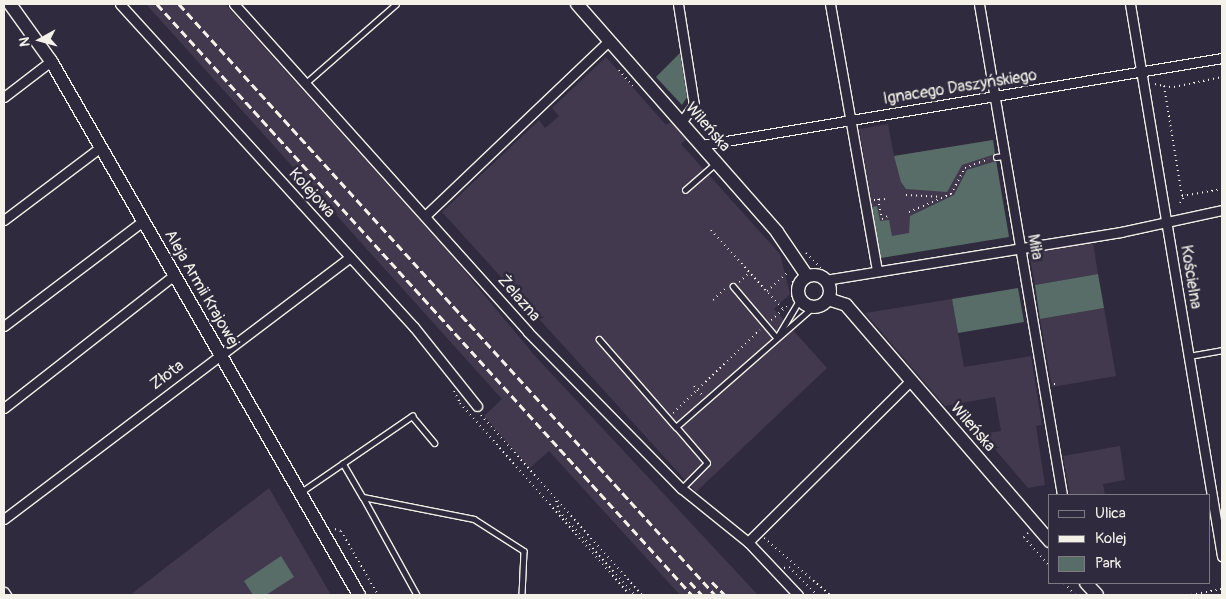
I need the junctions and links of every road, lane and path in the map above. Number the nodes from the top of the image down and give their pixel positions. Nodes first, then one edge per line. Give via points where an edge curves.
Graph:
1 (10, 4) edge
2 (120, 4) edge
3 (234, 4) edge
4 (396, 4) edge
5 (577, 4) edge
6 (678, 4) edge
7 (830, 4) edge
8 (978, 4) edge
9 (1130, 4) edge
10 (610, 40) junction
11 (1222, 58) edge
12 (51, 61) junction
13 (1144, 72) junction
14 (1222, 77) edge
15 (307, 82) junction
16 (1155, 84) dead end
17 (1164, 86) junction
18 (1170, 87) dead end
19 (1174, 87) dead end
20 (994, 96) junction
21 (4, 97) edge
22 (850, 120) junction
23 (682, 121) junction
24 (702, 145) junction
25 (100, 147) junction
26 (1000, 156) junction
27 (717, 162) junction
28 (1222, 189) edge
29 (685, 190) dead end
30 (906, 195) dead end
31 (1186, 195) junction
32 (942, 197) junction
33 (878, 199) junction
34 (885, 199) dead end
35 (871, 200) dead end
36 (1180, 203) dead end
37 (1222, 210) edge
38 (909, 212) dead end
39 (426, 216) junction
40 (888, 216) dead end
41 (4, 220) edge
42 (143, 221) junction
43 (1168, 221) junction
44 (711, 230) dead end
45 (1020, 248) junction
46 (350, 257) junction
47 (790, 270) dead end
48 (877, 270) junction
49 (750, 272) junction
50 (174, 275) junction
51 (793, 276) dead end
52 (807, 276) junction
53 (825, 280) junction
54 (732, 285) junction
55 (767, 291) junction
56 (800, 299) junction
57 (828, 299) junction
58 (713, 300) dead end
59 (813, 307) junction
60 (783, 309) junction
61 (788, 312) dead end
62 (766, 324) junction
63 (4, 326) edge
64 (777, 338) junction
65 (600, 339) dead end
66 (1222, 350) edge
67 (220, 353) junction
68 (1189, 356) junction
69 (911, 380) junction
70 (459, 385) junction
71 (694, 386) dead end
72 (698, 391) junction
73 (706, 400) junction
74 (478, 406) joint
75 (4, 408) edge
76 (668, 418) junction
77 (676, 427) junction
78 (435, 443) dead end
79 (344, 463) junction
80 (681, 488) junction
81 (300, 493) junction
82 (1062, 494) edge
83 (1210, 494) edge
84 (363, 497) junction
85 (555, 499) junction
86 (1212, 506) edge
87 (4, 519) edge
88 (331, 528) dead end
89 (758, 533) junction
90 (1043, 533) edge
91 (748, 542) junction
92 (1222, 556) edge
93 (1048, 564) edge
94 (783, 570) dead end
95 (1065, 584) edge
96 (1087, 584) edge
97 (1221, 589) dead end
98 (1217, 590) junction
99 (4, 592) edge
100 (6, 595) edge
101 (359, 595) edge
102 (378, 595) edge
103 (417, 595) edge
104 (522, 595) edge
105 (630, 595) edge
106 (635, 595) edge
107 (642, 595) edge
108 (798, 595) edge
109 (817, 595) edge
110 (830, 595) edge
111 (1075, 595) edge
112 (1097, 595) edge
113 (1191, 595) edge
114 (1216, 595) edge

1 - 12 street, Aleja Armii Krajowej
2 - 46 street, Kolejowa
3 - 15 street, Żelazna
4 - 15 lane
5 - 10 street, Wileńska
6 - 23 street via 694,106
7 - 22 street
8 - 20 street, Miła
9 - 13 street, Kościelna
10 - 23 street, Wileńska
10 - 39 street
11 - 13 street, Ignacego Daszyńskiego
12 - 21 street
12 - 25 street, Aleja Armii Krajowej
13 - 20 street, Ignacego Daszyńskiego
13 - 43 street, Kościelna
14 - 19 path
15 - 39 street, Żelazna
16 - 17 path
17 - 18 path
17 - 31 path via 1182,196
20 - 22 street, Ignacego Daszyńskiego
20 - 26 street, Miła
22 - 24 street, Ignacego Daszyńskiego
22 - 48 street
23 - 24 street, Wileńska
24 - 27 street, Wileńska
25 - 41 street
25 - 42 street, Aleja Armii Krajowej
26 - 32 path via 965,168 956,189
26 - 45 street, Miła
27 - 29 lane
27 - 52 street, Wileńska via 777,232
28 - 31 path
30 - 32 path
31 - 36 path
32 - 38 path
33 - 34 path
33 - 35 path
33 - 40 path via 882,219
37 - 43 street
39 - 80 street, Żelazna via 528,332
42 - 50 street, Aleja Armii Krajowej
42 - 63 street
43 - 45 street
43 - 68 street, Kościelna
44 - 49 path
45 - 48 street
45 - 82 street, Miła
46 - 67 street, Złota
46 - 70 street, Kolejowa
47 - 55 path
48 - 53 street
49 - 54 path
49 - 55 path
50 - 67 street, Aleja Armii Krajowej
50 - 75 street
51 - 60 path via 792,301
52 - 53 street
52 - 56 street via 799,286
53 - 57 street
54 - 58 path
54 - 62 lane
55 - 60 path
56 - 59 street
56 - 64 lane
57 - 59 street
57 - 69 street, Wileńska via 846,305
59 - 64 lane
60 - 61 path
60 - 62 path
62 - 64 lane
62 - 72 path
64 - 73 lane
65 - 76 lane
66 - 68 lane
67 - 81 street, Aleja Armii Krajowej
67 - 87 street, Złota
68 - 83 street, Kościelna
69 - 89 street
69 - 90 street, Wileńska
70 - 74 street, Kolejowa
70 - 105 path via 452,392 460,403
71 - 72 path
72 - 73 path
72 - 76 path
73 - 77 lane
74 - 85 path via 483,419
76 - 77 lane
77 - 80 lane via 707,463
78 - 79 lane via 412,416
79 - 81 lane
79 - 84 lane
80 - 91 street, Żelazna
81 - 101 street, Aleja Armii Krajowej
84 - 103 lane
84 - 104 lane via 474,519 524,551
85 - 106 path via 559,511
85 - 107 path
86 - 92 street, Kościelna
88 - 102 path via 341,531
89 - 91 street
89 - 110 path
90 - 93 path via 1024,537
91 - 108 street, Żelazna
94 - 109 path via 789,567
95 - 111 path
96 - 112 street
97 - 98 path
98 - 113 path
98 - 114 path
99 - 100 street

